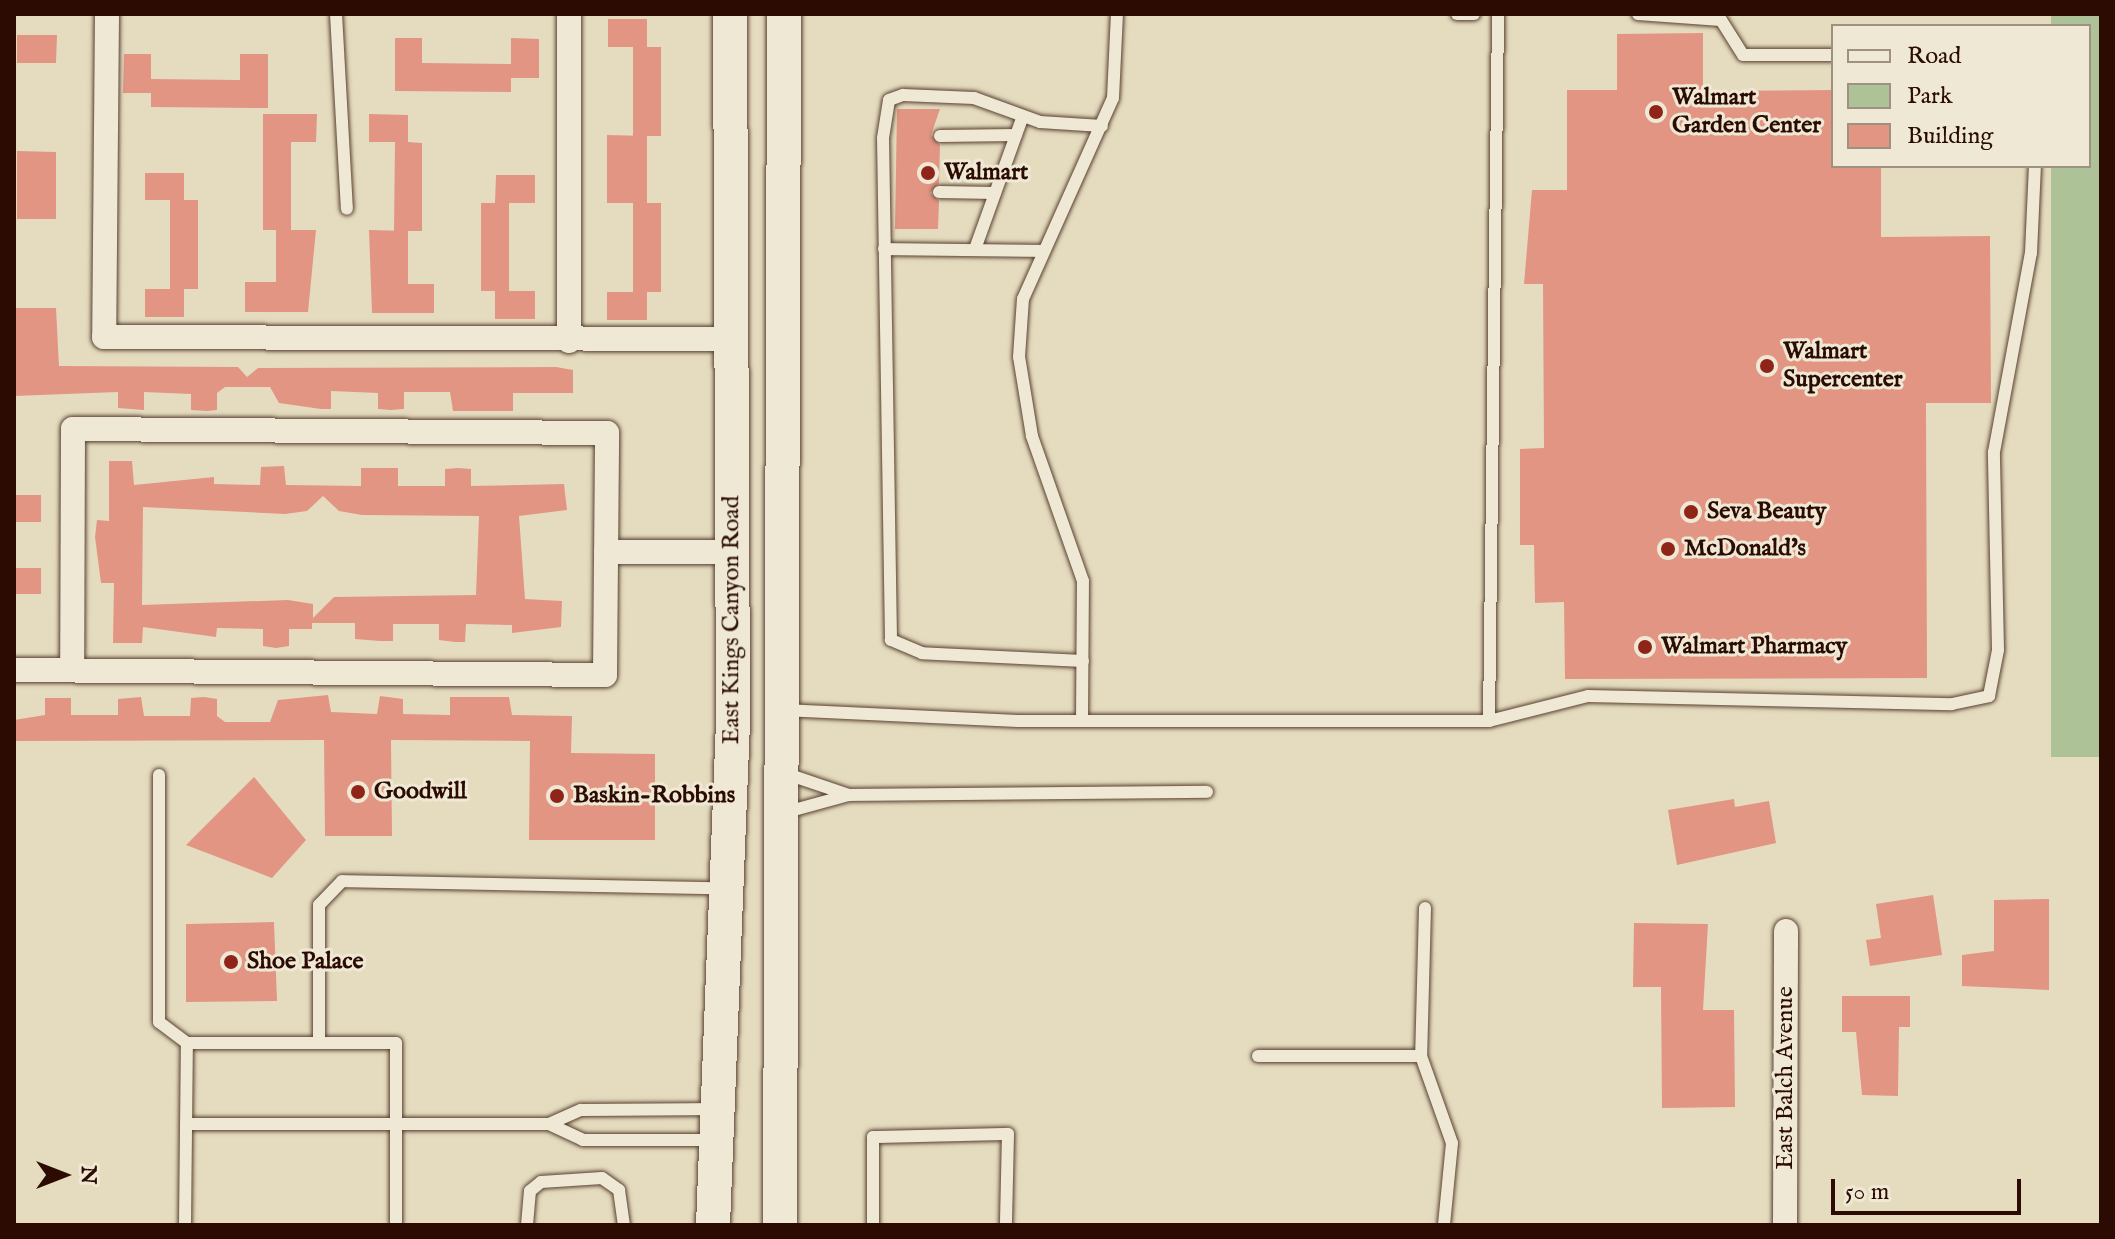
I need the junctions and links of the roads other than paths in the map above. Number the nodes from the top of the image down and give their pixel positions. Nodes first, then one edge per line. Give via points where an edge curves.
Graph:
1 (107, 14) edge
2 (336, 14) edge
3 (569, 14) edge
4 (730, 14) edge
5 (784, 14) edge
6 (1117, 14) edge
7 (1457, 14) edge
8 (1474, 14) edge
9 (1498, 14) edge
10 (1638, 14) edge
11 (1831, 55) edge
12 (1023, 116) junction
13 (1102, 126) junction
14 (1016, 135) junction
15 (940, 136) dead end
16 (2035, 168) edge
17 (939, 192) dead end
18 (995, 193) junction
19 (347, 209) dead end
20 (884, 249) junction
21 (975, 249) junction
22 (1042, 251) junction
23 (730, 339) junction
24 (569, 341) junction
25 (606, 552) junction
26 (733, 552) junction
27 (1083, 661) junction
28 (14, 670) edge
29 (72, 670) junction
30 (780, 710) junction
31 (1082, 720) junction
32 (1489, 721) junction
33 (780, 772) junction
34 (159, 775) dead end
35 (1207, 792) dead end
36 (849, 795) junction
37 (780, 814) junction
38 (730, 888) junction
39 (1425, 908) dead end
40 (1786, 931) dead end
41 (187, 1043) junction
42 (319, 1043) junction
43 (1258, 1056) dead end
44 (1421, 1056) junction
45 (186, 1124) junction
46 (396, 1124) junction
47 (549, 1124) junction
48 (714, 1124) junction
49 (185, 1225) edge
50 (396, 1225) edge
51 (527, 1225) edge
52 (624, 1225) edge
53 (713, 1225) edge
54 (780, 1225) edge
55 (873, 1225) edge
56 (1006, 1225) edge
57 (1444, 1225) edge
58 (1785, 1225) edge

1 - 24 street via 104,337
2 - 19 lane
3 - 24 street
4 - 23 main road, East Kings Canyon Road
5 - 30 main road, East Kings Canyon Road
6 - 13 lane via 1113,98
7 - 8 lane
9 - 32 lane
10 - 11 lane via 1721,20 1743,55
12 - 13 lane
12 - 14 lane
12 - 20 lane via 974,98 903,95 889,100 890,192
13 - 22 lane
14 - 15 lane
14 - 18 lane
16 - 32 lane via 2031,253 1994,452 1998,650 1989,696 1952,704 1588,696
17 - 18 lane
18 - 21 lane
20 - 21 lane
20 - 27 lane via 891,640 922,653
21 - 22 lane
22 - 27 lane via 1023,299 1019,357 1032,436 1083,581
23 - 24 street
23 - 26 main road, East Kings Canyon Road
25 - 26 street
25 - 29 street via 605,675
25 - 29 street via 607,433 73,429
26 - 38 main road, East Kings Canyon Road
27 - 31 lane
28 - 29 street
30 - 31 lane
30 - 33 main road, East Kings Canyon Road
31 - 32 lane
33 - 36 lane
33 - 37 main road, East Kings Canyon Road
34 - 41 lane via 159,1022
35 - 36 lane
36 - 37 lane
37 - 54 main road, East Kings Canyon Road
38 - 42 lane via 342,881 319,905
38 - 48 main road, East Kings Canyon Road
39 - 44 lane
40 - 58 street, East Balch Avenue
41 - 42 lane
41 - 45 lane
42 - 46 lane via 396,1043
43 - 44 lane
44 - 57 lane via 1452,1143
45 - 46 lane
45 - 49 lane
46 - 47 lane
46 - 50 lane
47 - 48 lane via 581,1110
47 - 48 lane via 583,1140
48 - 53 main road, East Kings Canyon Road
51 - 52 lane via 530,1191 541,1182 602,1178 619,1190
55 - 56 lane via 873,1137 1008,1134

